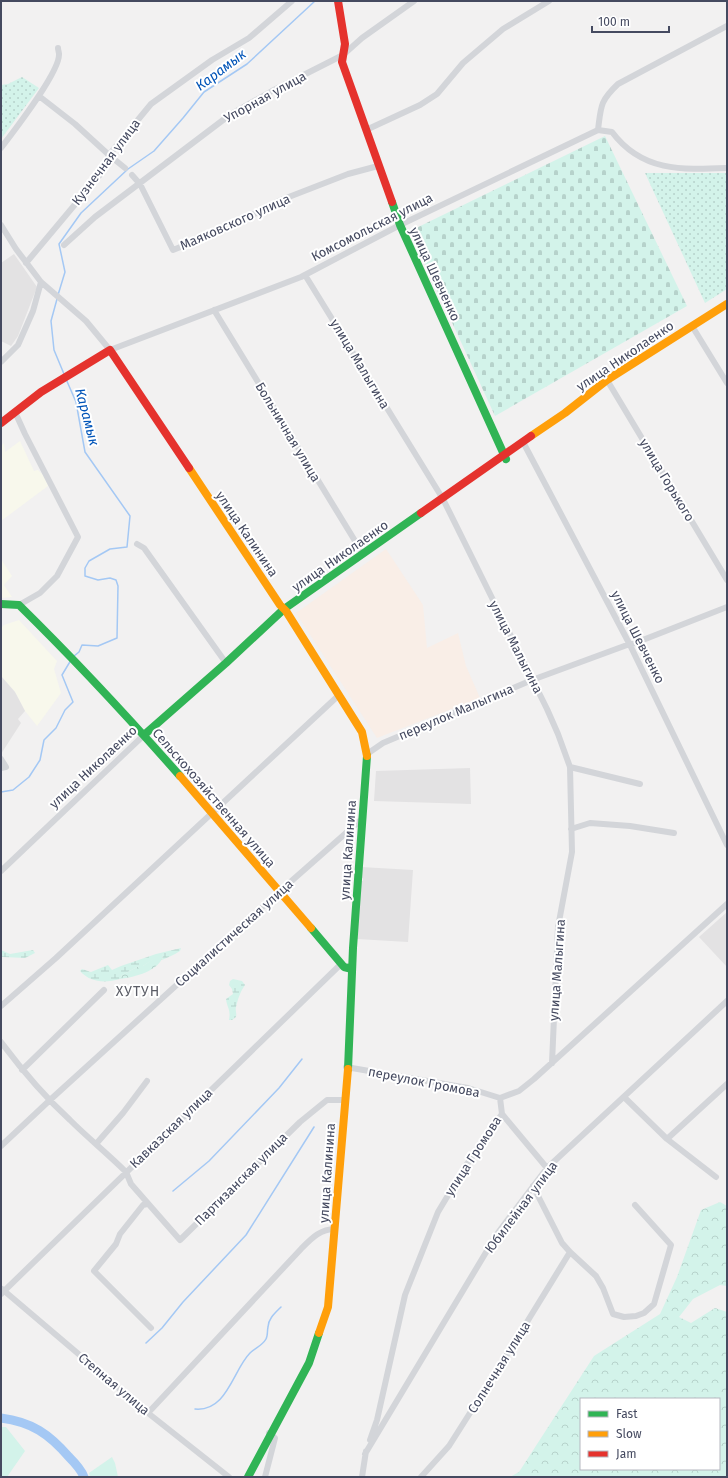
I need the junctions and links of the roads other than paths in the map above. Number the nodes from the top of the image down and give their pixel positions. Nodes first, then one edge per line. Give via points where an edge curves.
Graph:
1 (292, 1) edge
2 (338, 1) edge
3 (414, 1) edge
4 (549, 1) edge
5 (727, 26) edge
6 (58, 48) dead end
7 (343, 55) junction
8 (39, 96) junction
9 (366, 130) junction
10 (598, 130) junction
11 (1, 148) edge
12 (109, 155) junction
13 (378, 166) junction
14 (125, 168) dead end
15 (727, 168) edge
16 (132, 175) dead end
17 (140, 184) junction
18 (1, 225) edge
19 (400, 225) junction
20 (64, 245) dead end
21 (26, 263) junction
22 (305, 275) junction
23 (41, 282) junction
24 (727, 304) edge
25 (727, 308) edge
26 (214, 310) junction
27 (693, 328) junction
28 (110, 350) junction
29 (1, 362) edge
30 (608, 382) junction
31 (727, 383) edge
32 (15, 412) junction
33 (1, 423) edge
34 (524, 444) junction
35 (505, 457) junction
36 (443, 501) junction
37 (137, 544) dead end
38 (362, 554) junction
39 (727, 580) edge
40 (1, 604) edge
41 (19, 605) junction
42 (727, 607) edge
43 (282, 611) junction
44 (630, 646) junction
45 (226, 663) junction
46 (532, 680) junction
47 (338, 696) junction
48 (144, 735) junction
49 (367, 754) junction
50 (1, 759) edge
51 (570, 767) junction
52 (1, 768) edge
53 (640, 784) dead end
54 (212, 813) junction
55 (361, 819) junction
56 (571, 829) junction
57 (674, 833) dead end
58 (727, 845) edge
59 (1, 871) edge
60 (279, 892) junction
61 (727, 904) edge
62 (341, 964) junction
63 (351, 969) junction
64 (104, 990) dead end
65 (727, 1001) edge
66 (1, 1006) edge
67 (1, 1042) edge
68 (552, 1063) junction
69 (347, 1067) junction
70 (22, 1070) junction
71 (147, 1081) dead end
72 (727, 1084) edge
73 (624, 1097) junction
74 (500, 1098) junction
75 (50, 1100) junction
76 (343, 1100) junction
77 (502, 1114) junction
78 (666, 1139) junction
79 (96, 1144) junction
80 (1, 1146) edge
81 (547, 1168) junction
82 (126, 1172) junction
83 (716, 1177) dead end
84 (534, 1186) junction
85 (148, 1204) junction
86 (635, 1206) dead end
87 (334, 1229) junction
88 (570, 1252) junction
89 (2, 1291) edge
90 (151, 1328) dead end
91 (148, 1413) junction
92 (270, 1433) junction
93 (365, 1454) junction
94 (229, 1477) edge
95 (247, 1477) edge
96 (265, 1477) edge
97 (362, 1477) edge
98 (421, 1477) edge

1 - 12 street, Кузнечная улица via 249,38 212,60 151,104
2 - 7 main road, улица Шевченко via 345,44
3 - 7 street, Упорная улица via 362,38
4 - 9 street via 503,29 462,63 437,94 420,105
5 - 10 street via 618,84 606,94 601,107
6 - 8 street via 57,63
7 - 9 main road, улица Шевченко via 342,62
7 - 17 street, Упорная улица via 230,114
8 - 11 street
8 - 12 street
9 - 13 main road, улица Шевченко
10 - 15 street via 612,132 637,155 654,164 689,169
10 - 19 street, Комсомольская улица
12 - 14 street
12 - 21 street, Кузнечная улица via 103,171
13 - 17 street, Маяковского улица via 348,174 281,200 227,228 173,250
13 - 19 main road, улица Шевченко
16 - 17 street, Маяковского улица
17 - 20 street, Упорная улица via 95,217
18 - 21 street
19 - 22 street, Комсомольская улица
19 - 35 main road, улица Шевченко
21 - 23 street
22 - 26 street, Комсомольская улица
22 - 36 street, улица Малыгина
23 - 28 street, улица Калинина via 86,321
23 - 29 street via 33,311 18,345
24 - 27 main road, улица Николаенко
25 - 27 main road, улица Николаенко
26 - 28 street, Комсомольская улица
26 - 38 street, Больничная улица
27 - 30 main road, улица Николаенко
27 - 31 street
28 - 32 main road, Комсомольская улица via 41,392
28 - 43 main road, улица Калинина
30 - 34 main road, улица Николаенко
30 - 39 street, улица Горького
32 - 33 main road, Комсомольская улица
32 - 41 street via 78,537 57,576 40,593
34 - 35 main road, улица Николаенко
34 - 44 street, улица Шевченко
35 - 36 main road, улица Николаенко
36 - 38 main road, улица Николаенко
36 - 43 main road, улица Николаенко
36 - 46 street, улица Малыгина
37 - 45 street via 144,548
38 - 43 main road, улица Николаенко
40 - 41 main road
41 - 48 main road, Сельскохозяйственная улица
42 - 44 street, переулок Малыгина
43 - 45 main road, улица Николаенко
43 - 47 main road, улица Калинина
44 - 46 street, переулок Малыгина
44 - 58 street, улица Шевченко
45 - 48 main road, улица Николаенко
46 - 49 street, переулок Малыгина via 383,743
46 - 51 street, улица Малыгина via 558,734
47 - 49 main road, улица Калинина via 362,732
47 - 54 street
47 - 55 main road via 360,733 364,754
48 - 54 main road, Сельскохозяйственная улица
48 - 59 street, улица Николаенко
49 - 55 main road, улица Калинина
50 - 52 street via 6,767
51 - 53 street
51 - 56 street, улица Малыгина
54 - 60 main road, Сельскохозяйственная улица
54 - 66 street
55 - 60 street, Социалистическая улица
55 - 63 main road, улица Калинина
56 - 57 street via 590,823
56 - 68 street, улица Малыгина via 572,852 558,928
60 - 62 main road, Сельскохозяйственная улица
60 - 75 street, Социалистическая улица
61 - 68 street, улица Громова
62 - 63 main road, Сельскохозяйственная улица
62 - 82 street, Кавказская улица
63 - 69 main road, улица Калинина
64 - 70 street
65 - 73 street, Юбилейная улица
67 - 70 street, Партизанская улица
68 - 74 street, улица Громова via 519,1091
69 - 74 street, переулок Громова via 468,1088
69 - 76 main road, улица Калинина
70 - 75 street, Партизанская улица
71 - 79 street
72 - 78 street
73 - 78 street
73 - 81 street, Юбилейная улица
74 - 77 street, улица Громова
75 - 79 street, Партизанская улица
75 - 80 street, Социалистическая улица
76 - 85 street, Партизанская улица via 327,1100 317,1106 180,1240
76 - 87 main road, улица Калинина
77 - 81 street
77 - 93 street, улица Громова via 438,1212 405,1295 377,1420
78 - 83 street
79 - 82 street, Партизанская улица
81 - 84 street, Юбилейная улица
82 - 85 street, Партизанская улица via 131,1184
82 - 89 street, Кавказская улица
84 - 88 street via 562,1243
84 - 93 street, Юбилейная улица via 498,1234
85 - 90 street via 143,1205 126,1226 116,1244 94,1271
86 - 88 street via 671,1245 654,1304 644,1312 624,1317 613,1314 596,1276
87 - 91 street via 316,1234
87 - 92 main road, улица Калинина via 328,1306 309,1363
88 - 98 street, Солнечная улица via 449,1446
89 - 91 street, Степная улица
91 - 94 street, Степная улица
92 - 95 main road
92 - 96 street, улица Калинина via 275,1438
93 - 97 street, улица Громова

